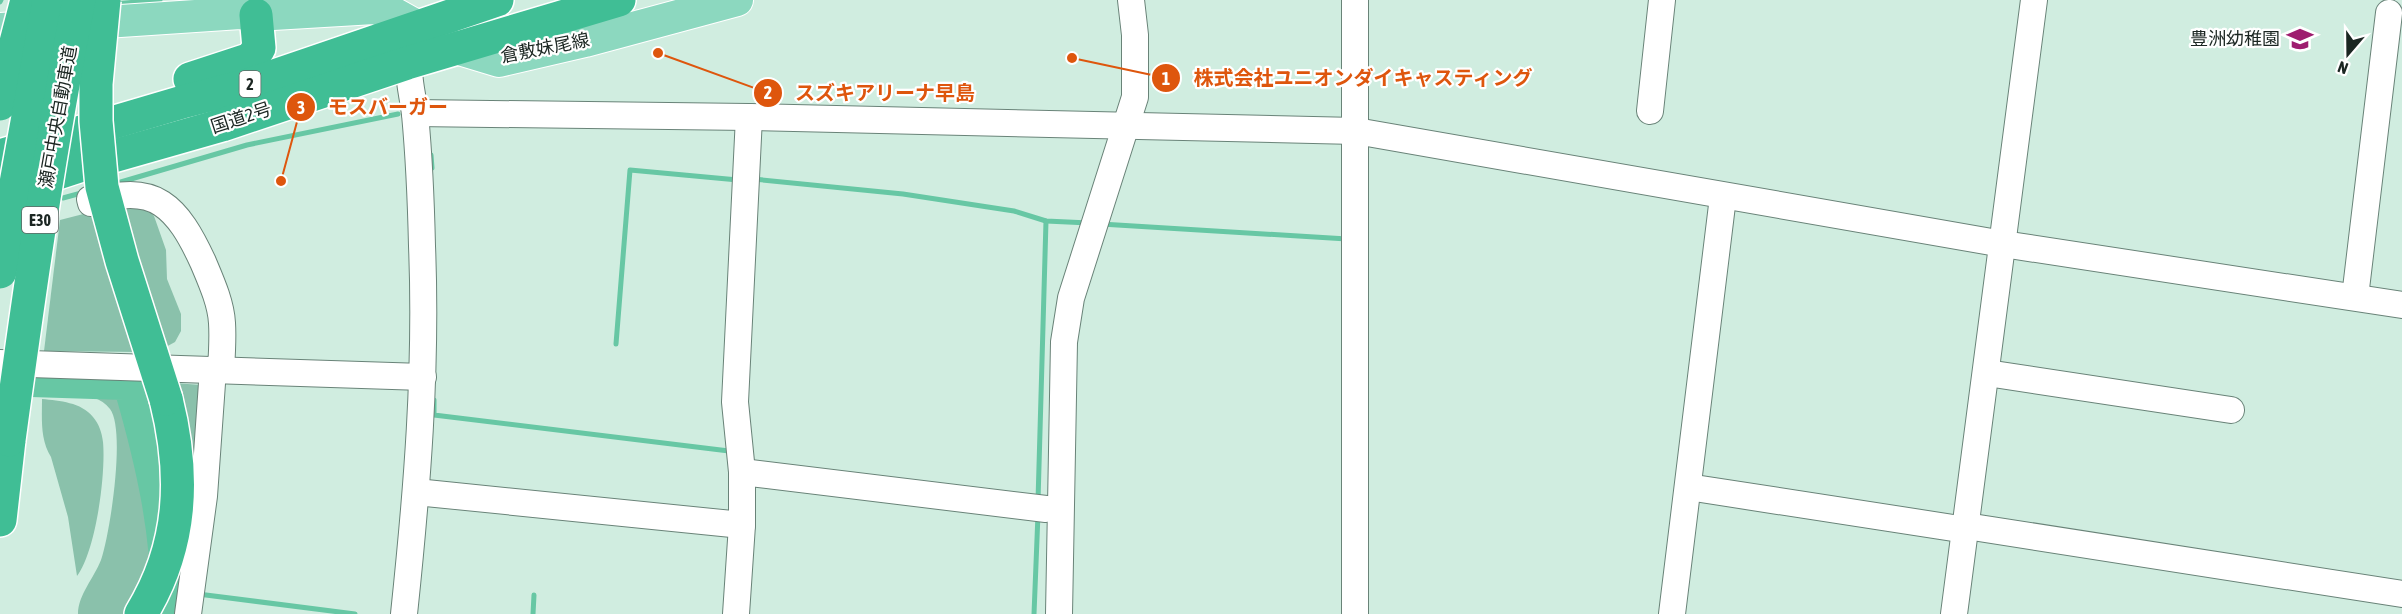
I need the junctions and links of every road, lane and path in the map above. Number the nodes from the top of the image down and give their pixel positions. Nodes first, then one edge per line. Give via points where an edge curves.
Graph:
1 (49, 0) edge
2 (79, 0) edge
3 (104, 0) edge
4 (497, 0) edge
5 (619, 0) edge
6 (737, 0) edge
7 (1131, 0) edge
8 (1355, 0) edge
9 (1662, 0) edge
10 (2034, 0) edge
11 (243, 9) edge
12 (9, 13) edge
13 (2389, 13) dead end
14 (417, 27) junction
15 (456, 48) junction
16 (407, 63) junction
17 (0, 104) edge
18 (1650, 111) dead end
19 (415, 113) junction
20 (749, 117) junction
21 (1126, 124) junction
22 (1356, 125) junction
23 (36, 144) junction
24 (0, 156) edge
25 (86, 182) junction
26 (0, 192) edge
27 (1724, 197) junction
28 (2003, 244) junction
29 (0, 272) edge
30 (2355, 297) junction
31 (2402, 305) edge
32 (0, 363) edge
33 (217, 369) junction
34 (1987, 373) junction
35 (423, 377) junction
36 (2231, 410) dead end
37 (749, 473) junction
38 (1688, 487) junction
39 (421, 493) junction
40 (1041, 509) dead end
41 (0, 520) edge
42 (742, 525) junction
43 (1966, 528) junction
44 (2402, 594) edge
45 (189, 600) edge
46 (141, 614) edge
47 (404, 614) edge
48 (736, 614) edge
49 (1059, 614) edge
50 (1355, 614) edge
51 (1672, 614) edge
52 (1954, 614) edge

1 - 29 highway, 瀬戸中央自動車道 / E30, bridge
2 - 41 highway, 瀬戸中央自動車道 / E30, bridge via 37,242
3 - 46 highway, bridge via 96,84 102,188 166,399 178,460 173,531 159,579
4 - 14 highway, 国道2号 / 2
5 - 15 highway, 国道2号 / 2
6 - 15 main road, 倉敷妹尾線 via 500,61
7 - 21 street via 1135,97
8 - 22 street
9 - 18 street
10 - 28 street
11 - 12 main road, 倉敷妹尾線
11 - 14 main road, 倉敷妹尾線 via 374,8
11 - 23 highway via 258,48 251,59 165,86 82,119
12 - 17 highway, bridge
13 - 30 street
14 - 15 main road, 倉敷妹尾線
14 - 16 street
14 - 23 highway, 国道2号 / 2 via 249,85
15 - 16 highway, 国道2号 / 2
16 - 19 street
16 - 25 highway, 国道2号 / 2 via 222,125
19 - 20 street
19 - 35 street
20 - 21 street
20 - 37 street via 735,402
21 - 22 street
21 - 49 street via 1071,298 1064,342
22 - 27 street
22 - 50 street
23 - 24 highway, 国道2号 / 2
25 - 26 highway, 国道2号 / 2
25 - 33 street via 91,203 126,193 141,196 157,200 182,222 213,284 222,322
27 - 28 street
27 - 38 street
28 - 30 street
28 - 34 street
30 - 31 street
32 - 33 street
33 - 35 street
33 - 45 street
34 - 36 street
34 - 43 street
35 - 39 street
37 - 40 street
37 - 42 street
38 - 43 street
38 - 51 street
39 - 42 street
39 - 47 street
42 - 48 street
43 - 44 street
43 - 52 street

